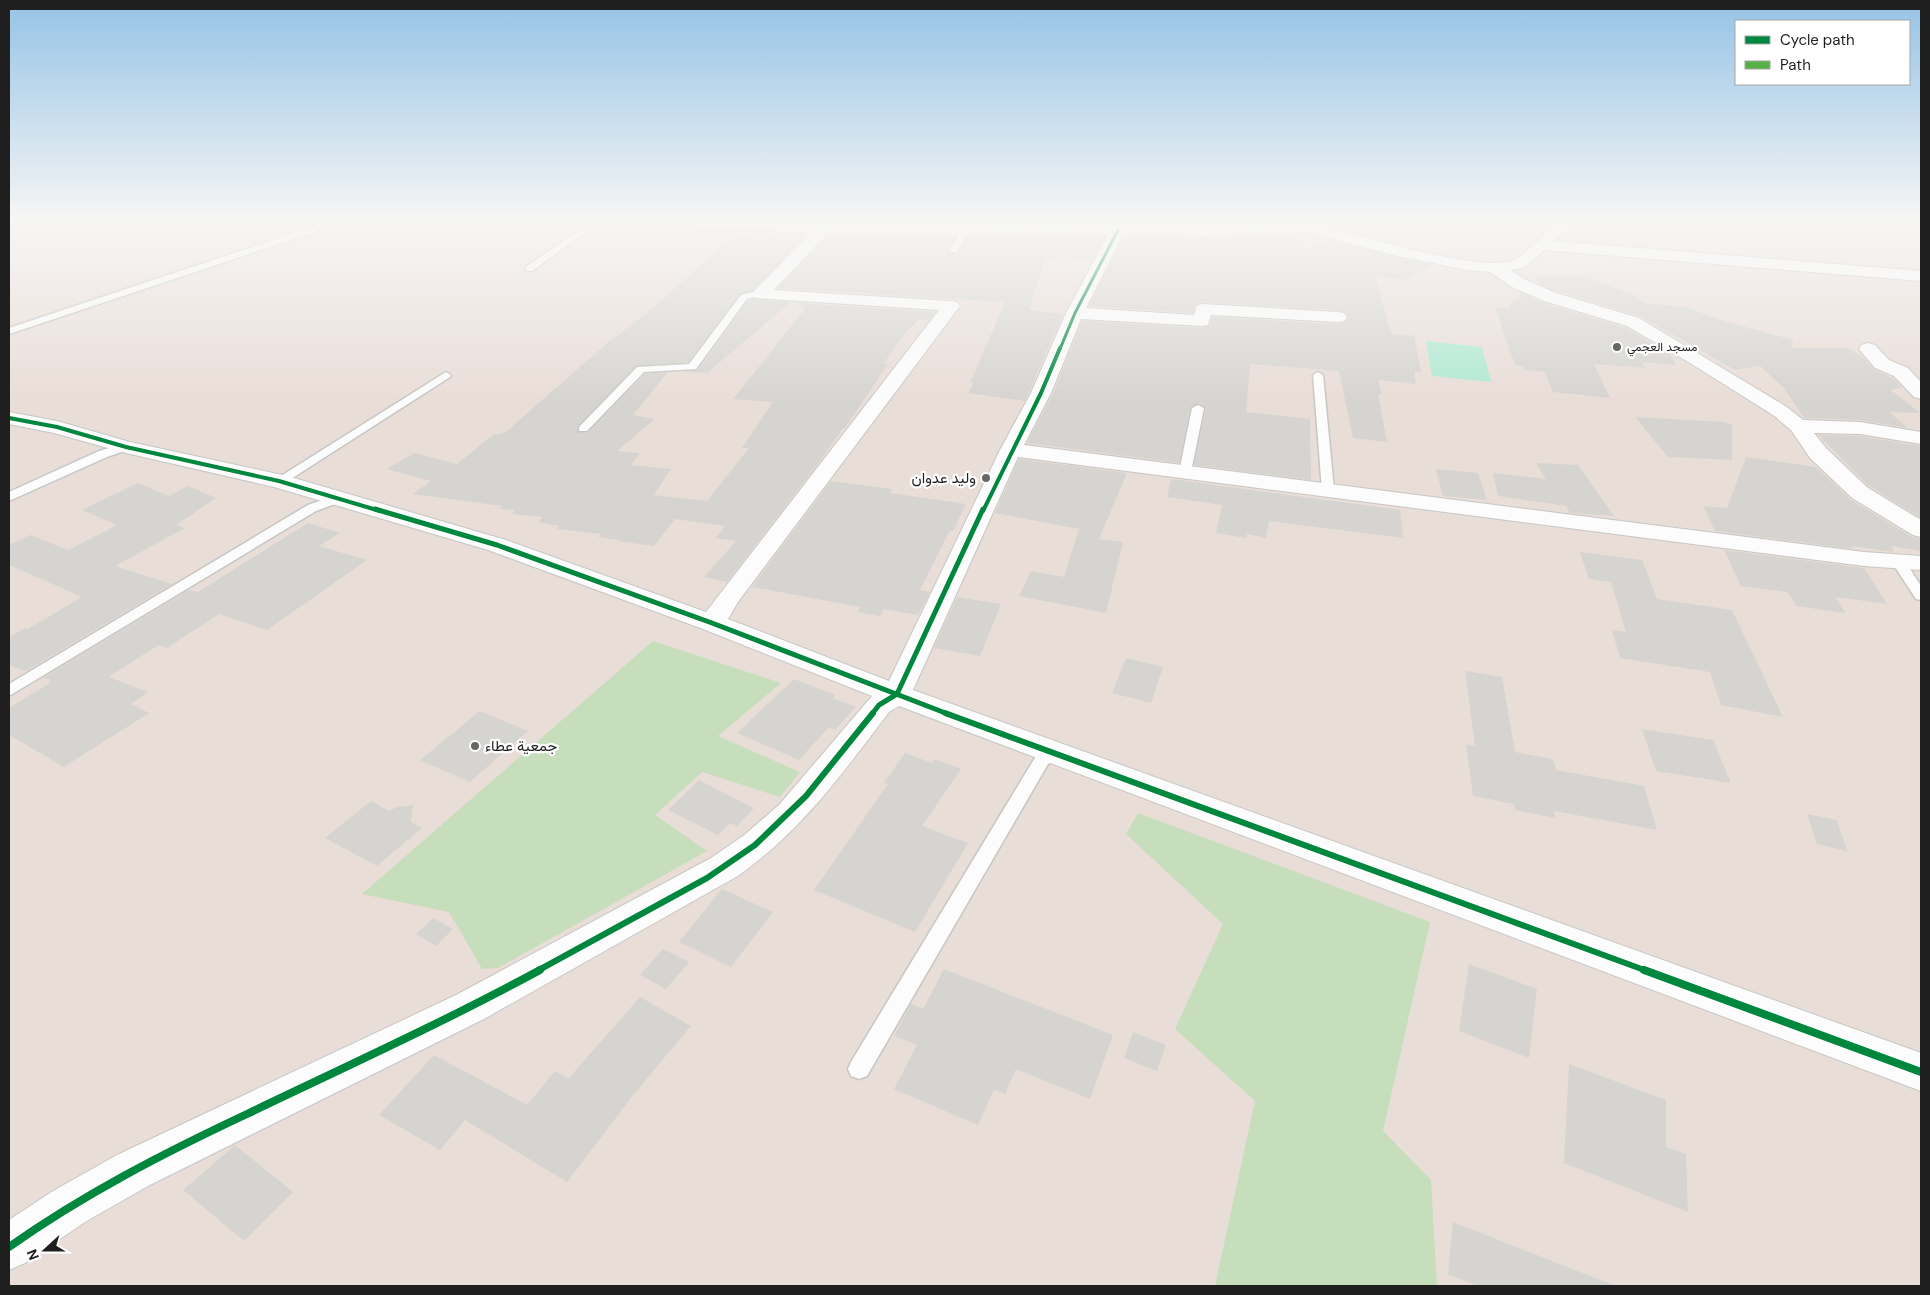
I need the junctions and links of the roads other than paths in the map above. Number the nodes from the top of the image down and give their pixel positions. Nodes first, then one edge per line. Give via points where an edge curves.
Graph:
1 (161, 280) edge
2 (773, 280) edge
3 (1092, 280) edge
4 (1514, 280) edge
5 (761, 293) junction
6 (1075, 313) junction
7 (1338, 317) dead end
8 (9, 331) edge
9 (1868, 349) dead end
10 (446, 375) dead end
11 (1318, 375) dead end
12 (1921, 395) edge
13 (1198, 408) dead end
14 (1921, 411) edge
15 (9, 418) edge
16 (1798, 426) junction
17 (583, 429) dead end
18 (1921, 438) edge
19 (126, 447) junction
20 (1010, 450) junction
21 (1185, 472) junction
22 (279, 481) junction
23 (1328, 490) junction
24 (9, 497) edge
25 (336, 499) junction
26 (1921, 530) edge
27 (1898, 561) junction
28 (1921, 563) edge
29 (1921, 596) edge
30 (712, 623) junction
31 (9, 691) edge
32 (897, 694) junction
33 (1056, 754) junction
34 (859, 1070) dead end
35 (1921, 1072) edge
36 (9, 1248) edge

1 - 8 lane
2 - 5 street
3 - 6 street
4 - 16 street via 1550,297 1633,322 1754,394
5 - 17 lane via 744,297 692,367 641,369
5 - 30 street via 951,306
6 - 7 street via 1202,321 1203,309
6 - 20 street via 1041,393
9 - 12 street via 1882,364 1901,372
10 - 22 lane
11 - 23 lane
12 - 14 street via 1912,399
13 - 21 lane
15 - 19 street
16 - 18 street via 1860,428
16 - 26 street via 1818,453 1860,493
19 - 22 street
19 - 24 lane via 103,454
20 - 21 street
20 - 32 street
21 - 23 street
22 - 25 street
23 - 27 street
25 - 30 street via 497,545
25 - 31 lane via 312,508
27 - 28 street
27 - 29 lane
30 - 32 street
32 - 33 street
32 - 36 street via 879,705 799,806 754,847 713,874 471,1006 178,1147 34,1228
33 - 34 lane via 1042,760
33 - 35 street

